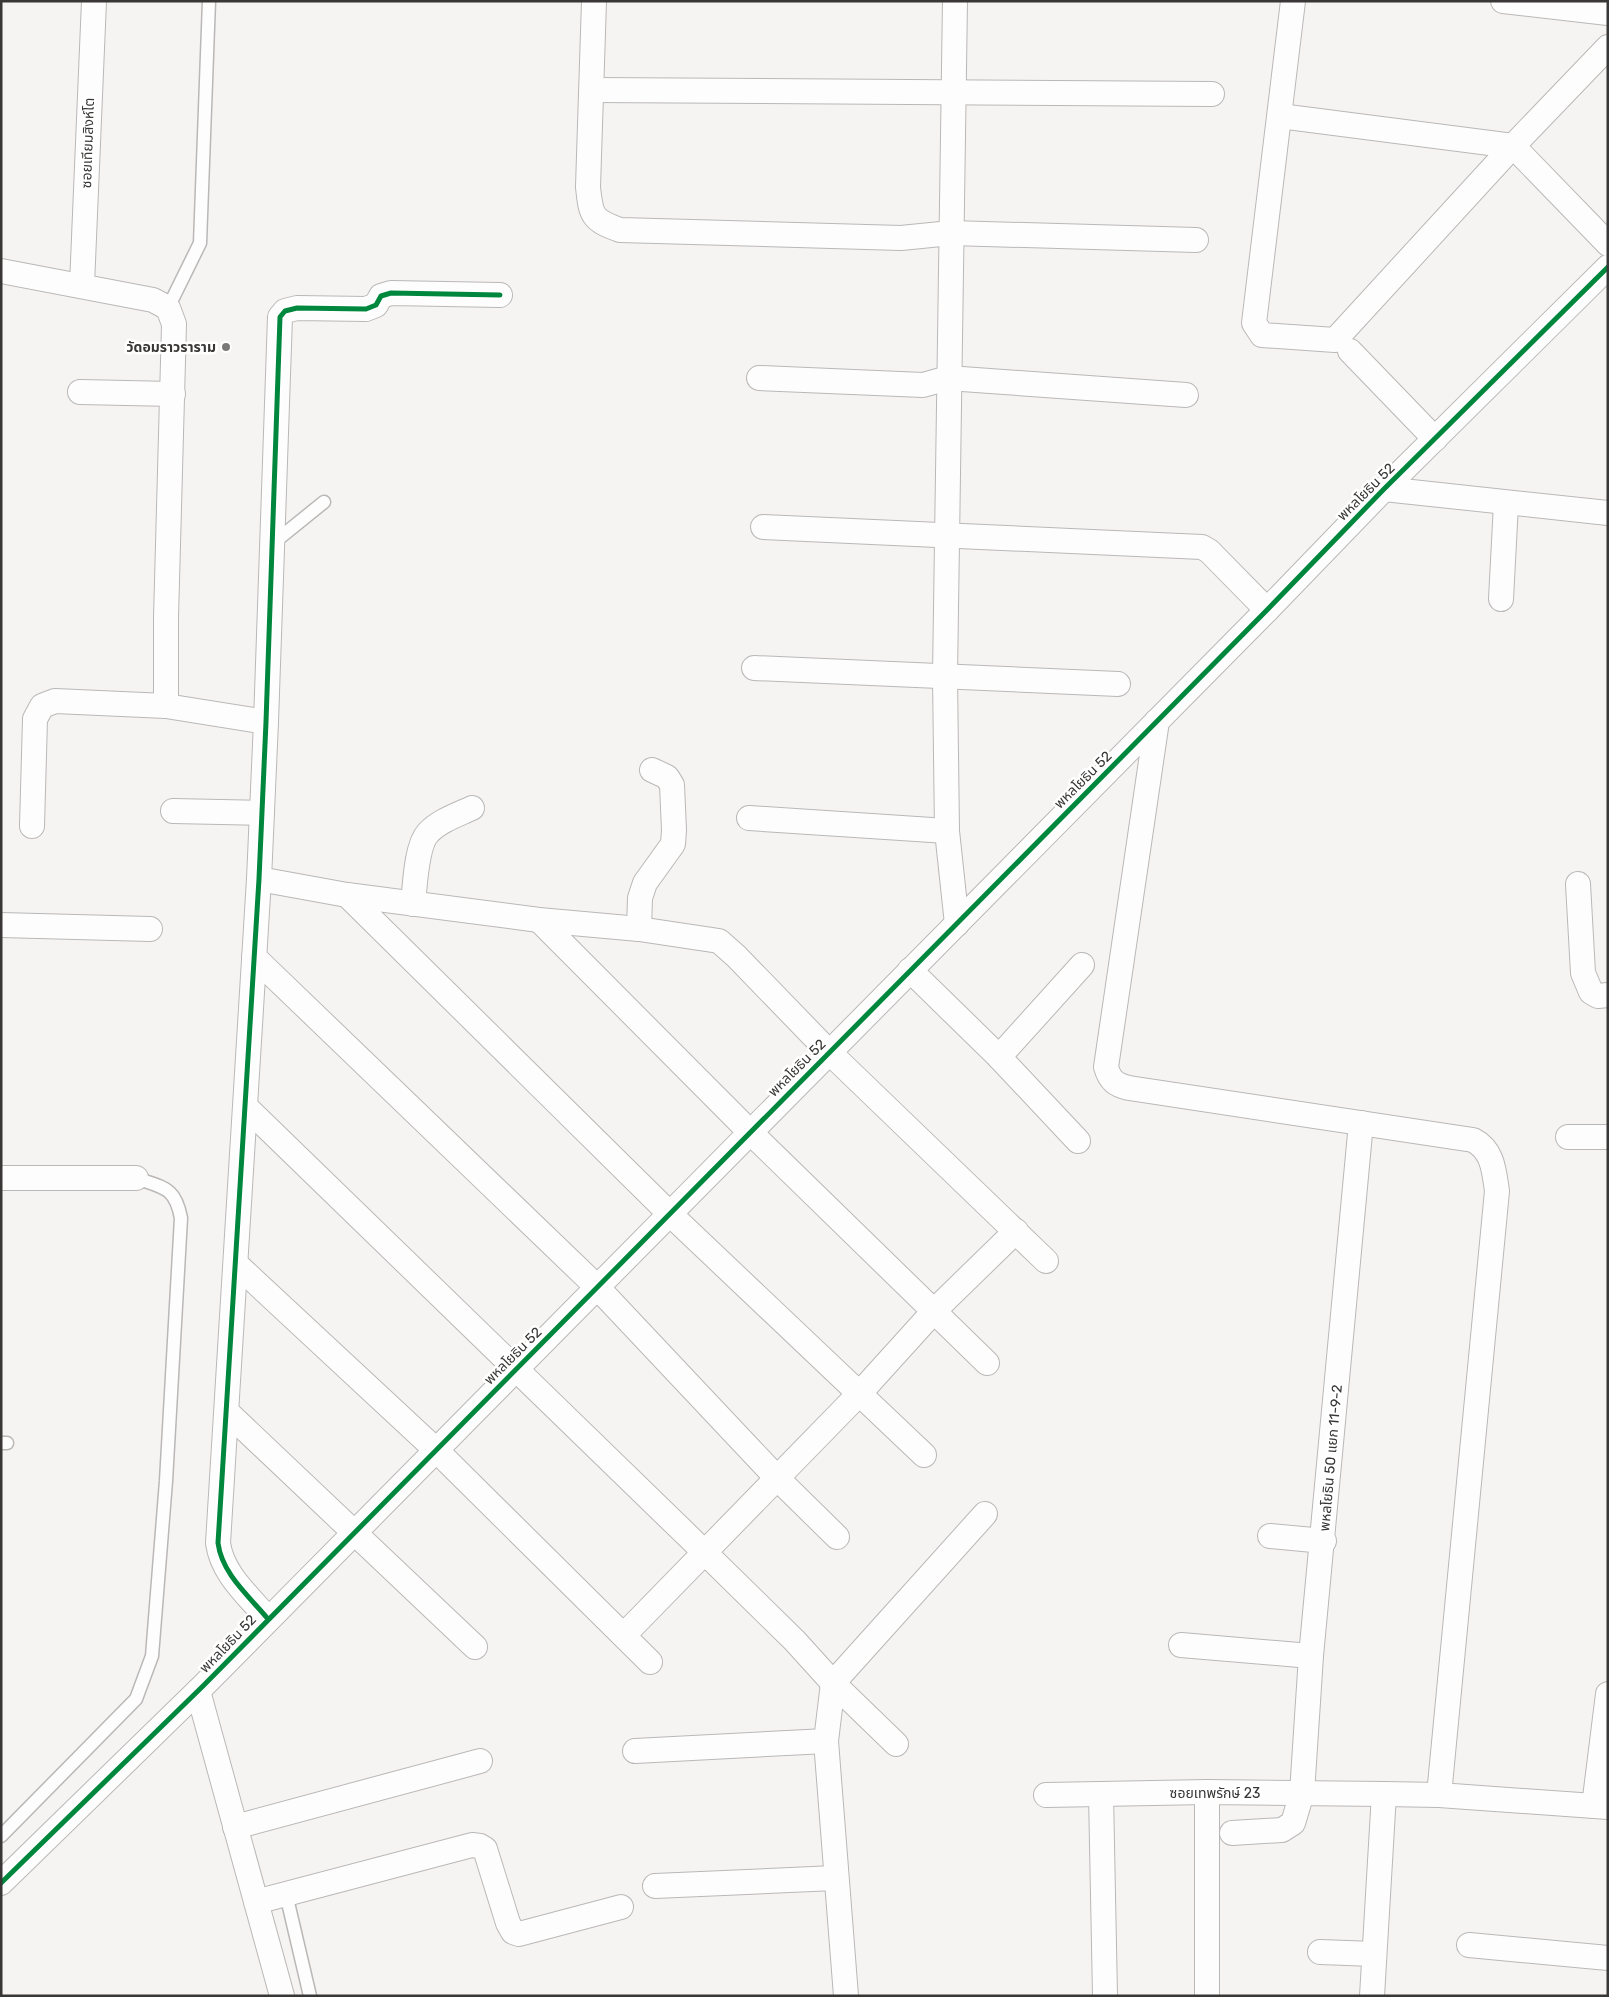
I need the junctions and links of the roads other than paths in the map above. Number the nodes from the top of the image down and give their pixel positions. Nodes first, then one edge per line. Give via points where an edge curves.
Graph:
1 (94, 1) edge
2 (210, 1) edge
3 (594, 1) edge
4 (954, 1) edge
5 (1293, 1) edge
6 (1504, 1) edge
7 (1608, 14) edge
8 (1608, 47) edge
9 (592, 90) junction
10 (953, 93) junction
11 (1212, 94) dead end
12 (1280, 116) junction
13 (1513, 146) junction
14 (951, 233) junction
15 (1196, 240) dead end
16 (1608, 244) edge
17 (1608, 267) edge
18 (1, 271) edge
19 (82, 285) junction
20 (500, 295) dead end
21 (168, 308) junction
22 (1350, 352) dead end
23 (759, 378) dead end
24 (948, 378) junction
25 (80, 392) dead end
26 (172, 394) junction
27 (1186, 394) dead end
28 (1435, 439) junction
29 (1384, 489) junction
30 (324, 502) dead end
31 (1506, 504) junction
32 (1608, 513) edge
33 (763, 527) dead end
34 (945, 535) junction
35 (272, 544) junction
36 (1501, 599) dead end
37 (1267, 610) junction
38 (754, 668) dead end
39 (945, 676) junction
40 (1118, 684) dead end
41 (166, 706) junction
42 (1157, 721) junction
43 (266, 722) junction
44 (652, 770) dead end
45 (472, 808) dead end
46 (173, 811) dead end
47 (262, 813) junction
48 (749, 818) dead end
49 (32, 826) dead end
50 (948, 831) junction
51 (259, 879) junction
52 (1578, 884) dead end
53 (347, 895) junction
54 (413, 904) junction
55 (538, 920) junction
56 (956, 924) junction
57 (1, 925) edge
58 (150, 929) dead end
59 (639, 929) junction
60 (254, 957) junction
61 (1082, 966) dead end
62 (910, 970) junction
63 (1608, 995) edge
64 (828, 1052) junction
65 (999, 1057) junction
66 (246, 1107) junction
67 (1361, 1123) junction
68 (750, 1132) junction
69 (1568, 1137) dead end
70 (1608, 1137) edge
71 (1078, 1141) dead end
72 (1, 1178) edge
73 (136, 1178) joint
74 (670, 1214) junction
75 (1016, 1232) junction
76 (1046, 1262) dead end
77 (236, 1264) junction
78 (597, 1287) junction
79 (935, 1310) junction
80 (987, 1362) dead end
81 (516, 1369) junction
82 (859, 1394) junction
83 (227, 1412) junction
84 (436, 1450) junction
85 (924, 1455) dead end
86 (777, 1478) junction
87 (985, 1514) dead end
88 (355, 1532) junction
89 (1270, 1536) dead end
90 (837, 1537) dead end
91 (1324, 1541) junction
92 (703, 1551) junction
93 (268, 1619) junction
94 (624, 1635) junction
95 (1181, 1644) dead end
96 (475, 1647) dead end
97 (1312, 1656) junction
98 (650, 1662) dead end
99 (833, 1683) junction
100 (198, 1691) junction
101 (1608, 1694) edge
102 (826, 1741) junction
103 (896, 1744) dead end
104 (635, 1751) dead end
105 (480, 1761) dead end
106 (1207, 1792) junction
107 (1302, 1793) junction
108 (1101, 1794) junction
109 (1384, 1794) junction
110 (1439, 1794) junction
111 (1046, 1795) dead end
112 (1601, 1806) edge
113 (235, 1827) junction
114 (1232, 1833) dead end
115 (1, 1836) edge
116 (836, 1878) junction
117 (1, 1883) edge
118 (655, 1886) dead end
119 (286, 1894) junction
120 (256, 1902) junction
121 (621, 1907) dead end
122 (1469, 1945) dead end
123 (1320, 1952) dead end
124 (1374, 1954) junction
125 (1608, 1958) edge
126 (282, 1996) edge
127 (310, 1996) edge
128 (846, 1996) edge
129 (1106, 1996) edge
130 (1207, 1996) edge
131 (1372, 1996) edge

1 - 19 street, ซอยเทียมสิงห์โต
2 - 21 lane via 200,243
3 - 9 street
4 - 10 street
5 - 12 street
6 - 7 street
8 - 13 street
9 - 10 street
9 - 14 street via 588,187 590,209 600,223 629,231 901,238
10 - 11 street
10 - 14 street
12 - 13 street
12 - 13 street via 1254,323 1262,335 1336,340
13 - 16 street
14 - 15 street
14 - 24 street
17 - 28 street, พหลโยธิน 52
18 - 19 street
19 - 21 street via 153,300
20 - 35 street via 391,294 381,296 376,305 366,310 297,308 285,311 280,317 279,333
21 - 26 street via 174,324
22 - 28 street
23 - 24 street via 923,385
24 - 27 street
24 - 34 street
25 - 26 street
26 - 41 street
28 - 29 street, พหลโยธิน 52
29 - 31 street
29 - 37 street, พหลโยธิน 52
30 - 35 lane
31 - 32 street
31 - 36 street
33 - 34 street
34 - 37 street via 1202,547
34 - 39 street
35 - 43 street
37 - 42 street, พหลโยธิน 52
38 - 39 street
39 - 40 street
39 - 50 street
41 - 43 street
41 - 49 street via 55,701 42,706 35,719
42 - 56 street, พหลโยธิน 52
42 - 67 street via 1106,1067 1108,1075 1118,1086
43 - 47 street
44 - 59 street via 667,777 672,785 673,844 645,883 640,898
45 - 54 street via 438,824 427,833 421,846
46 - 47 street
47 - 51 street
48 - 50 street
50 - 56 street
51 - 53 street
51 - 60 street
52 - 63 street via 1583,973 1591,992 1598,996
53 - 54 street
53 - 74 street
54 - 55 street
55 - 59 street
55 - 68 street
56 - 62 street, พหลโยธิน 52
57 - 58 street
59 - 64 street via 720,941
60 - 66 street
60 - 78 street
61 - 65 street
62 - 64 street, พหลโยธิน 52
62 - 65 street
64 - 68 street, พหลโยธิน 52
64 - 75 street
65 - 71 street
66 - 77 street
66 - 81 street
67 - 91 street, พหลโยธิน 50 แยก 11-9-2
67 - 110 street via 1473,1140 1485,1148 1490,1157 1496,1191
68 - 74 street, พหลโยธิน 52
68 - 79 street
69 - 70 street
72 - 73 street
73 - 115 lane via 165,1188 178,1200 182,1218 152,1656 136,1699
74 - 78 street, พหลโยธิน 52
74 - 82 street
75 - 76 street
75 - 79 street
77 - 83 street
77 - 84 street
78 - 81 street, พหลโยธิน 52
78 - 86 street
79 - 80 street
79 - 82 street
81 - 84 street, พหลโยธิน 52
81 - 92 street
82 - 85 street
82 - 86 street
83 - 88 street
83 - 93 street via 219,1556 225,1568
84 - 88 street, พหลโยธิน 52
84 - 94 street
86 - 90 street
86 - 92 street
87 - 99 street
88 - 93 street, พหลโยธิน 52
88 - 96 street
89 - 91 street
91 - 97 street, พหลโยธิน 50 แยก 11-9-2
92 - 94 street
92 - 99 street
93 - 100 street, พหลโยธิน 52
94 - 98 street
95 - 97 street
97 - 107 street, พหลโยธิน 50 แยก 11-9-2
99 - 102 street
99 - 103 street
100 - 113 street
100 - 117 street, พหลโยธิน 52
101 - 112 street
102 - 104 street
102 - 116 street
105 - 113 street
106 - 107 street, ซอยเทพรักษ์ 23
106 - 108 street, ซอยเทพรักษ์ 23
106 - 130 street
107 - 109 street, ซอยเทพรักษ์ 23
107 - 114 street, พหลโยธิน 50 แยก 11-9-2 via 1296,1816 1289,1827
108 - 111 street, ซอยเทพรักษ์ 23
108 - 129 street
109 - 110 street, ซอยเทพรักษ์ 23
109 - 124 street
110 - 112 street, ซอยเทพรักษ์ 23
113 - 120 street
116 - 118 street
116 - 128 street
119 - 120 street
119 - 121 street via 472,1845 485,1849 513,1932 520,1934
119 - 127 lane
120 - 126 street
122 - 125 street
123 - 124 street
124 - 131 street

